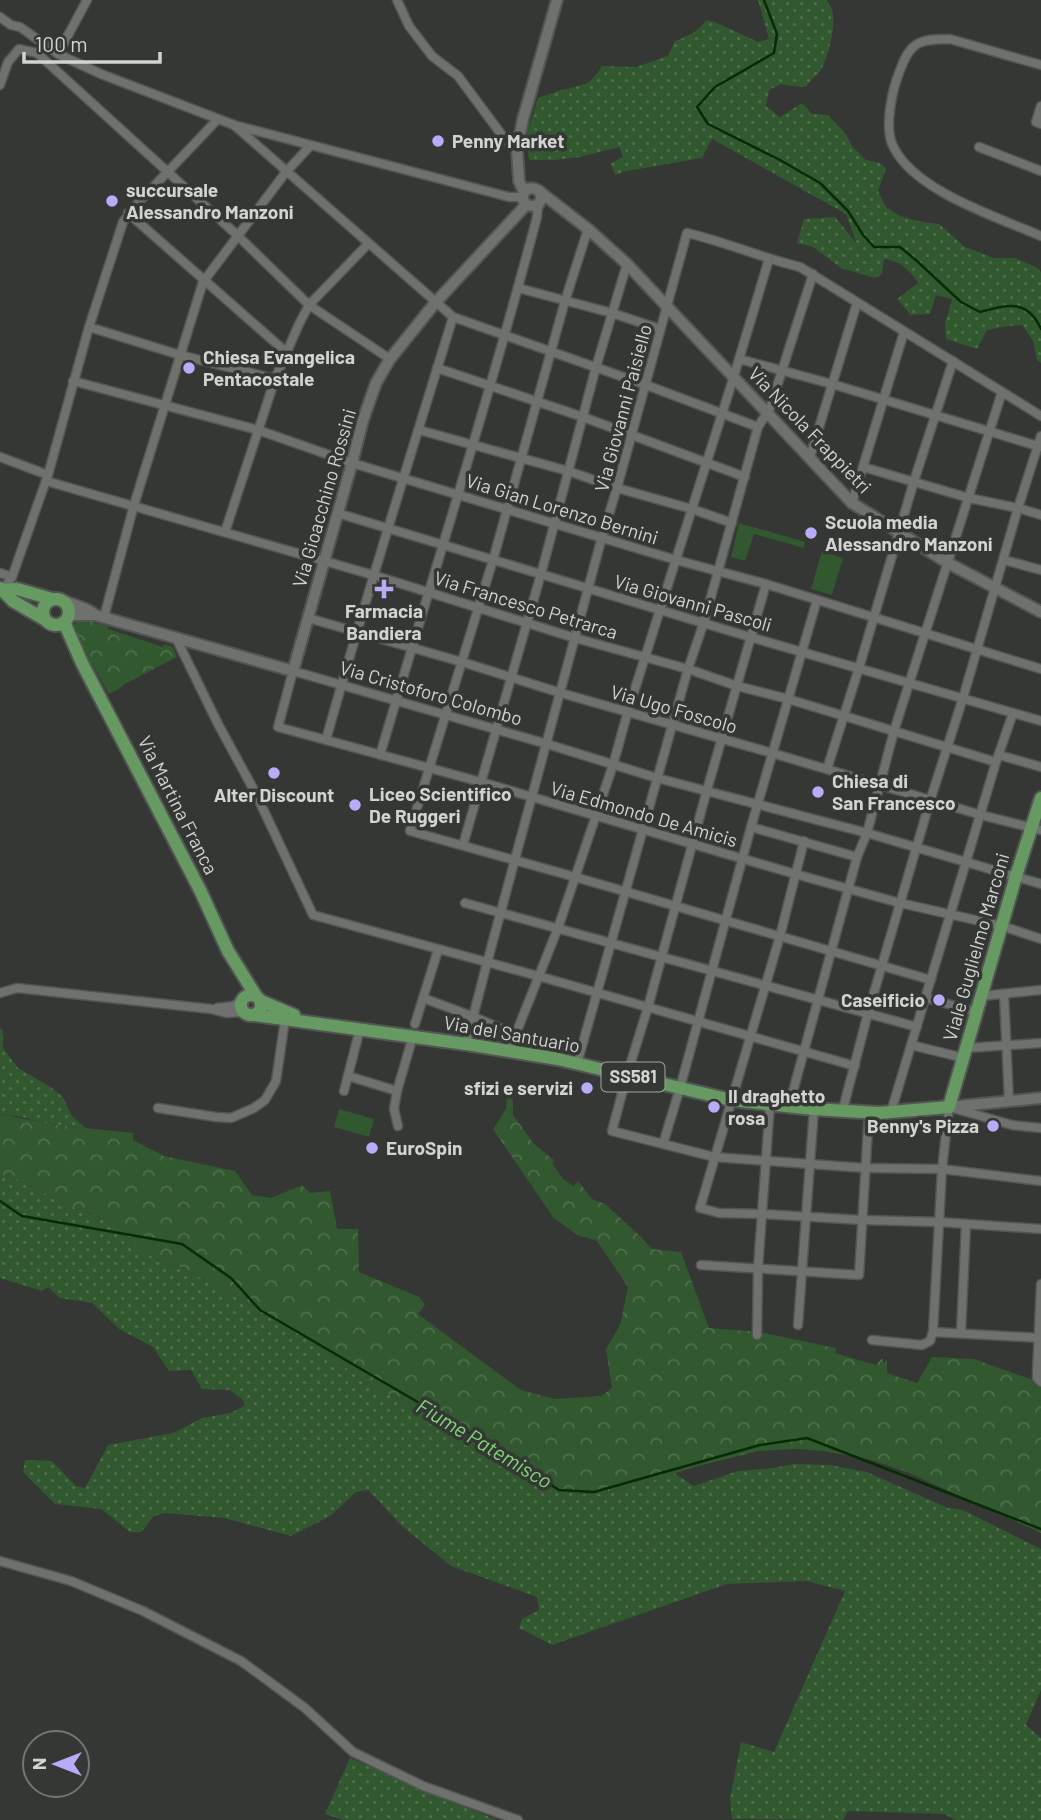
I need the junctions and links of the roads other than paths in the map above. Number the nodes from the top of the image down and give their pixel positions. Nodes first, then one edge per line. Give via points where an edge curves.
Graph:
1 (87, 0) edge
2 (397, 0) edge
3 (557, 0) edge
4 (0, 17) edge
5 (58, 54) junction
6 (1041, 65) edge
7 (0, 85) edge
8 (1041, 106) edge
9 (218, 119) junction
10 (1041, 124) edge
11 (234, 125) junction
12 (310, 146) junction
13 (979, 147) dead end
14 (517, 149) junction
15 (1041, 171) edge
16 (286, 172) junction
17 (168, 173) junction
18 (531, 196) junction
19 (128, 214) junction
20 (588, 229) junction
21 (237, 235) junction
22 (1041, 236) edge
23 (368, 244) junction
24 (769, 260) junction
25 (627, 264) junction
26 (813, 274) junction
27 (203, 281) junction
28 (518, 288) junction
29 (565, 302) junction
30 (435, 303) junction
31 (858, 303) junction
32 (309, 304) junction
33 (668, 307) junction
34 (612, 313) junction
35 (453, 317) junction
36 (89, 327) junction
37 (660, 329) junction
38 (904, 332) junction
39 (505, 334) junction
40 (551, 351) junction
41 (286, 352) junction
42 (180, 355) junction
43 (390, 359) junction
44 (739, 359) junction
45 (953, 361) junction
46 (437, 368) junction
47 (596, 368) junction
48 (783, 370) junction
49 (734, 376) junction
50 (275, 379) junction
51 (73, 381) junction
52 (832, 384) junction
53 (489, 385) junction
54 (646, 385) junction
55 (1002, 392) junction
56 (537, 401) junction
57 (883, 401) junction
58 (165, 404) junction
59 (767, 412) junction
60 (721, 414) junction
61 (936, 415) junction
62 (1041, 416) edge
63 (583, 417) junction
64 (758, 428) junction
65 (258, 430) junction
66 (419, 430) junction
67 (990, 431) junction
68 (632, 435) junction
69 (1041, 436) edge
70 (472, 445) junction
71 (1040, 447) edge
72 (0, 457) edge
73 (810, 457) junction
74 (520, 458) junction
75 (352, 463) junction
76 (706, 464) junction
77 (863, 467) junction
78 (568, 471) junction
79 (744, 477) junction
80 (47, 478) junction
81 (404, 478) junction
82 (914, 481) junction
83 (617, 488) junction
84 (458, 494) junction
85 (969, 498) junction
86 (852, 503) junction
87 (134, 505) junction
88 (1018, 508) junction
89 (507, 509) junction
90 (692, 509) junction
91 (337, 513) junction
92 (1041, 515) edge
93 (554, 523) junction
94 (732, 523) junction
95 (388, 530) junction
96 (225, 532) junction
97 (898, 532) junction
98 (602, 537) junction
99 (444, 546) junction
100 (493, 560) junction
101 (676, 560) junction
102 (1004, 560) junction
103 (323, 561) junction
104 (948, 563) junction
105 (1041, 570) edge
106 (718, 571) junction
107 (0, 573) edge
108 (541, 574) junction
109 (373, 575) junction
110 (12, 578) junction
111 (766, 584) junction
112 (2, 589) edge
113 (589, 589) junction
114 (994, 589) junction
115 (428, 592) junction
116 (58, 600) junction
117 (817, 600) junction
118 (478, 606) junction
119 (660, 610) junction
120 (1041, 612) edge
121 (99, 616) junction
122 (873, 617) junction
123 (308, 618) junction
124 (47, 621) junction
125 (65, 621) junction
126 (704, 622) junction
127 (526, 623) junction
128 (357, 631) junction
129 (925, 632) junction
130 (750, 637) junction
131 (176, 638) junction
132 (575, 638) junction
133 (412, 647) junction
134 (976, 649) junction
135 (803, 651) junction
136 (645, 657) junction
137 (462, 662) junction
138 (82, 663) junction
139 (859, 668) junction
140 (688, 669) junction
141 (1041, 669) edge
142 (293, 671) junction
143 (511, 678) junction
144 (911, 683) junction
145 (341, 685) junction
146 (737, 686) junction
147 (561, 693) junction
148 (963, 698) junction
149 (788, 699) junction
150 (396, 701) junction
151 (628, 711) junction
152 (1013, 713) junction
153 (447, 715) junction
154 (843, 716) junction
155 (1041, 721) edge
156 (673, 725) junction
157 (278, 727) joint
158 (496, 730) junction
159 (894, 731) junction
160 (326, 740) junction
161 (721, 740) junction
162 (547, 744) junction
163 (947, 747) junction
164 (772, 753) junction
165 (380, 755) junction
166 (998, 759) junction
167 (613, 765) junction
168 (1041, 767) edge
169 (428, 768) junction
170 (827, 769) junction
171 (657, 778) junction
172 (481, 782) junction
173 (879, 785) junction
174 (707, 790) junction
175 (1041, 798) edge
176 (531, 799) junction
177 (930, 801) junction
178 (758, 805) junction
179 (981, 815) junction
180 (596, 817) junction
181 (751, 827) junction
182 (643, 830) junction
183 (1036, 830) edge
184 (867, 833) junction
185 (804, 841) junction
186 (463, 845) junction
187 (692, 845) junction
188 (917, 847) junction
189 (857, 857) junction
190 (743, 859) junction
191 (515, 860) junction
192 (967, 861) junction
193 (795, 874) junction
194 (1016, 876) junction
195 (575, 877) junction
196 (1041, 884) edge
197 (847, 888) junction
198 (626, 892) junction
199 (464, 903) dead end
200 (901, 903) junction
201 (675, 907) junction
202 (501, 913) junction
203 (951, 913) junction
204 (726, 921) junction
205 (1002, 926) junction
206 (558, 928) junction
207 (780, 936) junction
208 (1041, 939) edge
209 (611, 943) junction
210 (438, 950) junction
211 (831, 950) junction
212 (662, 958) junction
213 (487, 963) junction
214 (882, 965) junction
215 (712, 970) junction
216 (538, 975) junction
217 (931, 980) junction
218 (766, 985) junction
219 (1041, 990) edge
220 (596, 992) junction
221 (0, 993) edge
222 (1004, 995) junction
223 (982, 996) junction
224 (423, 998) junction
225 (926, 998) junction
226 (818, 999) junction
227 (250, 1004) junction
228 (648, 1007) junction
229 (977, 1012) junction
230 (868, 1013) junction
231 (474, 1017) junction
232 (285, 1020) junction
233 (698, 1021) junction
234 (317, 1024) junction
235 (917, 1027) junction
236 (360, 1030) junction
237 (414, 1030) junction
238 (515, 1034) junction
239 (752, 1035) junction
240 (1041, 1043) edge
241 (466, 1044) junction
242 (911, 1045) junction
243 (1007, 1045) junction
244 (509, 1051) junction
245 (804, 1051) junction
246 (965, 1053) junction
247 (558, 1059) junction
248 (577, 1064) junction
249 (855, 1066) junction
250 (626, 1075) junction
251 (348, 1076) junction
252 (680, 1088) junction
253 (344, 1091) dead end
254 (397, 1091) junction
255 (1041, 1098) edge
256 (732, 1100) junction
257 (1009, 1101) junction
258 (770, 1104) junction
259 (789, 1106) junction
260 (949, 1107) junction
261 (158, 1108) dead end
262 (814, 1109) junction
263 (843, 1109) junction
264 (869, 1112) junction
265 (891, 1112) junction
266 (398, 1126) dead end
267 (1041, 1128) edge
268 (663, 1144) junction
269 (714, 1157) junction
270 (765, 1162) junction
271 (809, 1165) junction
272 (865, 1168) junction
273 (942, 1169) junction
274 (1041, 1181) edge
275 (762, 1214) junction
276 (806, 1217) junction
277 (862, 1220) junction
278 (939, 1222) junction
279 (966, 1224) junction
280 (1041, 1229) edge
281 (701, 1265) dead end
282 (758, 1268) junction
283 (803, 1271) junction
284 (1041, 1284) edge
285 (799, 1325) dead end
286 (933, 1332) junction
287 (961, 1332) junction
288 (757, 1335) dead end
289 (1040, 1338) edge
290 (872, 1340) dead end
291 (1041, 1382) edge
292 (0, 1561) edge
293 (518, 1820) edge

1 - 5 street
2 - 14 street via 409,26 432,56 458,76
3 - 14 street
4 - 5 street
5 - 9 street
6 - 22 street via 950,39 921,42 908,50 897,76 888,133 893,147 927,184
7 - 17 street via 8,62 19,49 37,53
8 - 10 street via 1036,122
9 - 11 street
9 - 17 street
11 - 12 street
11 - 16 street
12 - 16 street
12 - 18 street via 509,197
13 - 15 street
14 - 18 street via 519,181
16 - 21 street
16 - 23 street
17 - 19 street
17 - 21 street
18 - 20 street, Via Nicola Frappietri
18 - 28 street via 537,217
18 - 30 street, Via Gioacchino Rossini
19 - 27 street
19 - 36 street
20 - 25 street, Via Nicola Frappietri
20 - 29 street
21 - 27 street
21 - 32 street
23 - 30 street
23 - 32 street
24 - 26 street
24 - 33 street, Via Giovanni Paisiello via 687,233
24 - 44 street
25 - 33 street, Via Nicola Frappietri
25 - 34 street
26 - 31 street
26 - 48 street
27 - 41 street
27 - 42 street
28 - 29 street
28 - 39 street
29 - 34 street
29 - 40 street
30 - 35 street
30 - 43 street, Via Gioacchino Rossini
31 - 38 street
31 - 52 street
32 - 41 street
32 - 43 street
33 - 37 street, Via Giovanni Paisiello
33 - 49 street, Via Nicola Frappietri
34 - 37 street
34 - 47 street
35 - 39 street
35 - 46 street
36 - 42 street
36 - 51 street
37 - 54 street, Via Giovanni Paisiello
38 - 45 street
38 - 57 street
39 - 40 street
39 - 53 street
40 - 47 street
40 - 56 street
41 - 50 street
42 - 50 street
42 - 58 street
43 - 75 street, Via Gioacchino Rossini via 376,383
44 - 48 street
44 - 49 street
45 - 55 street
45 - 61 street
46 - 53 street
46 - 66 street
47 - 54 street
47 - 63 street
48 - 52 street
48 - 59 street
49 - 59 street, Via Nicola Frappietri
49 - 60 street
50 - 65 street
51 - 58 street, Via Gian Lorenzo Bernini
51 - 80 street
52 - 57 street
52 - 73 street
53 - 56 street
53 - 70 street
54 - 60 street
54 - 68 street, Via Giovanni Paisiello
55 - 62 street
55 - 67 street
56 - 63 street
56 - 74 street
57 - 61 street
57 - 77 street
58 - 65 street, Via Gian Lorenzo Bernini
58 - 87 street
59 - 64 street
59 - 73 street, Via Nicola Frappietri
60 - 64 street
60 - 76 street
61 - 67 street
61 - 82 street
63 - 68 street
63 - 78 street
64 - 79 street
65 - 75 street, Via Gian Lorenzo Bernini
65 - 96 street
66 - 70 street
66 - 81 street
67 - 71 street
67 - 85 street
68 - 76 street
68 - 83 street, Via Giovanni Paisiello
69 - 71 street
70 - 74 street
70 - 84 street
71 - 88 street
72 - 80 street, Via Francesco Petrarca
73 - 86 street, Via Nicola Frappietri
74 - 78 street
74 - 89 street
75 - 81 street, Via Gian Lorenzo Bernini
75 - 91 street, Via Gioacchino Rossini
76 - 79 street
76 - 90 street
77 - 82 street
77 - 86 street
78 - 83 street
78 - 93 street
79 - 94 street
80 - 87 street, Via Francesco Petrarca
80 - 110 street
81 - 84 street, Via Gian Lorenzo Bernini
81 - 95 street
82 - 85 street
82 - 97 street
83 - 90 street
83 - 98 street, Via Giovanni Paisiello
84 - 89 street, Via Gian Lorenzo Bernini
84 - 99 street
85 - 88 street
85 - 104 street
86 - 97 street, Via Nicola Frappietri
87 - 96 street, Via Francesco Petrarca
87 - 121 street
88 - 92 street
88 - 102 street
89 - 93 street, Via Gian Lorenzo Bernini
89 - 100 street
90 - 94 street
90 - 101 street
91 - 95 street, Via Giovanni Pascoli
91 - 103 street, Via Gioacchino Rossini
93 - 98 street, Via Gian Lorenzo Bernini
93 - 108 street
94 - 106 street
95 - 99 street, Via Giovanni Pascoli
95 - 109 street
96 - 103 street, Via Francesco Petrarca
97 - 104 street, Via Nicola Frappietri
97 - 122 street
98 - 101 street, Via Gian Lorenzo Bernini
98 - 113 street, Via Giovanni Paisiello
99 - 100 street, Via Giovanni Pascoli
99 - 115 street
100 - 108 street, Via Giovanni Pascoli
100 - 118 street
101 - 106 street, Via Gian Lorenzo Bernini
101 - 119 street
102 - 105 street
102 - 114 street
103 - 109 street, Via Francesco Petrarca
103 - 123 street, Via Gioacchino Rossini
104 - 114 street, Via Nicola Frappietri
104 - 129 street
106 - 111 street, Via Gian Lorenzo Bernini
106 - 126 street
107 - 110 street
108 - 113 street, Via Giovanni Pascoli
108 - 127 street
109 - 115 street, Via Francesco Petrarca
109 - 128 street
110 - 112 street
111 - 117 street, Via Gian Lorenzo Bernini
111 - 130 street
112 - 116 main road
112 - 124 main road, Via Martina Franca
113 - 119 street, Via Giovanni Pascoli
113 - 132 street, Via Giovanni Paisiello
114 - 120 street, Via Nicola Frappietri
114 - 134 street
115 - 118 street, Via Francesco Petrarca
115 - 133 street
116 - 121 street, Via Cristoforo Colombo
116 - 124 main road via 43,607
116 - 125 main road via 69,612
117 - 122 street, Via Gian Lorenzo Bernini
117 - 135 street
118 - 127 street, Via Francesco Petrarca
118 - 137 street
119 - 126 street, Via Giovanni Pascoli
119 - 136 street
121 - 125 street, Via Cristoforo Colombo via 73,615
121 - 131 street, Via Cristoforo Colombo
122 - 129 street, Via Gian Lorenzo Bernini
122 - 139 street
123 - 128 street, Via Ugo Foscolo
123 - 142 street, Via Gioacchino Rossini
124 - 125 main road via 57,625
124 - 138 main road, Via Martina Franca
125 - 138 main road, Via Martina Franca
126 - 130 street, Via Giovanni Pascoli
126 - 140 street
127 - 132 street, Via Francesco Petrarca
127 - 143 street
128 - 133 street, Via Ugo Foscolo
128 - 145 street
129 - 134 street, Via Gian Lorenzo Bernini
129 - 144 street
130 - 135 street, Via Giovanni Pascoli
130 - 146 street
131 - 142 street, Via Cristoforo Colombo
131 - 210 street via 313,915
132 - 136 street, Via Francesco Petrarca
132 - 147 street, Via Giovanni Paisiello
133 - 137 street, Via Ugo Foscolo
133 - 150 street
134 - 141 street, Via Gian Lorenzo Bernini
134 - 148 street
135 - 139 street, Via Giovanni Pascoli
135 - 149 street
136 - 140 street, Via Francesco Petrarca
136 - 151 street
137 - 143 street, Via Ugo Foscolo
137 - 153 street
138 - 227 main road, Via Martina Franca via 200,890
139 - 144 street, Via Giovanni Pascoli
139 - 154 street
140 - 146 street, Via Francesco Petrarca
140 - 156 street
142 - 145 street, Via Cristoforo Colombo
142 - 157 street, Via Gioacchino Rossini
143 - 147 street, Via Ugo Foscolo
143 - 158 street
144 - 148 street, Via Giovanni Pascoli
144 - 159 street
145 - 150 street, Via Cristoforo Colombo
145 - 160 street
146 - 149 street, Via Francesco Petrarca
146 - 161 street
147 - 151 street, Via Ugo Foscolo
147 - 162 street, Via Giovanni Paisiello
148 - 152 street, Via Giovanni Pascoli
148 - 163 street
149 - 154 street, Via Francesco Petrarca
149 - 164 street
150 - 153 street, Via Cristoforo Colombo
150 - 165 street
151 - 156 street, Via Ugo Foscolo
151 - 167 street
152 - 155 street, Via Giovanni Pascoli
152 - 166 street
153 - 158 street, Via Cristoforo Colombo
153 - 169 street
154 - 159 street, Via Francesco Petrarca
154 - 170 street
156 - 161 street, Via Ugo Foscolo
156 - 171 street
157 - 160 street, Via Edmondo De Amicis
158 - 162 street, Via Cristoforo Colombo
158 - 172 street
159 - 163 street, Via Francesco Petrarca
159 - 173 street
160 - 165 street, Via Edmondo De Amicis
161 - 164 street, Via Ugo Foscolo
161 - 174 street
162 - 167 street, Via Cristoforo Colombo
162 - 176 street, Via Giovanni Paisiello
163 - 166 street, Via Francesco Petrarca
163 - 177 street
164 - 170 street, Via Ugo Foscolo
164 - 178 street
165 - 169 street, Via Edmondo De Amicis
166 - 168 street, Via Francesco Petrarca
166 - 179 street
167 - 171 street, Via Cristoforo Colombo
167 - 180 street
169 - 172 street, Via Edmondo De Amicis
169 - 186 street via 410,831
170 - 173 street, Via Ugo Foscolo
171 - 174 street, Via Cristoforo Colombo
171 - 182 street
172 - 176 street, Via Edmondo De Amicis
172 - 186 street
173 - 177 street, Via Ugo Foscolo
173 - 184 street
174 - 178 street, Via Cristoforo Colombo
174 - 187 street
175 - 183 main road, Viale Guglielmo Marconi
176 - 180 street, Via Edmondo De Amicis
176 - 191 street, Via Giovanni Paisiello
177 - 179 street, Via Ugo Foscolo
177 - 188 street
178 - 181 street
178 - 184 street, Via Cristoforo Colombo
179 - 183 street, Via Ugo Foscolo
179 - 192 street
180 - 182 street, Via Edmondo De Amicis
180 - 195 street
181 - 185 street
181 - 190 street
182 - 187 street, Via Edmondo De Amicis
182 - 198 street
183 - 194 main road, Viale Guglielmo Marconi
184 - 188 street, Via Cristoforo Colombo
184 - 189 street
185 - 189 street
185 - 193 street
186 - 191 street
187 - 190 street, Via Edmondo De Amicis
187 - 201 street
188 - 192 street, Via Cristoforo Colombo
188 - 200 street
189 - 197 street
190 - 193 street, Via Edmondo De Amicis
190 - 204 street
191 - 195 street
191 - 202 street, Via Giovanni Paisiello
192 - 194 street, Via Cristoforo Colombo
192 - 203 street
193 - 197 street, Via Edmondo De Amicis
193 - 207 street
194 - 196 street, Via Cristoforo Colombo
194 - 205 main road, Viale Guglielmo Marconi
195 - 198 street
195 - 206 street
197 - 200 street, Via Edmondo De Amicis
197 - 211 street
198 - 201 street
198 - 209 street
199 - 202 street
200 - 203 street, Via Edmondo De Amicis
200 - 214 street
201 - 204 street
201 - 212 street
202 - 206 street
202 - 213 street, Via Giovanni Paisiello
203 - 205 street, Via Edmondo De Amicis
203 - 217 street
204 - 207 street
204 - 215 street
205 - 208 street, Via Edmondo De Amicis
205 - 223 main road, Viale Guglielmo Marconi
206 - 209 street
206 - 216 street
207 - 211 street
207 - 218 street
209 - 212 street
209 - 220 street
210 - 213 street
210 - 224 street
211 - 214 street
211 - 226 street
212 - 215 street
212 - 228 street
213 - 216 street
213 - 231 street, Via Giovanni Paisiello
214 - 217 street
214 - 230 street
215 - 218 street
215 - 233 street
216 - 220 street
216 - 238 street
217 - 225 street
218 - 226 street
218 - 239 street
219 - 222 street
220 - 228 street
220 - 248 street
221 - 227 street, Via del Santuario via 18,988 211,1009
222 - 223 street
222 - 243 street
223 - 229 main road, Viale Guglielmo Marconi
224 - 231 street
224 - 237 street
225 - 229 street
225 - 235 street
226 - 230 street
226 - 245 street
227 - 232 main road, Via del Santuario / SS581
227 - 234 main road, Via del Santuario / SS581
228 - 233 street
228 - 250 street
229 - 246 main road, Viale Guglielmo Marconi
230 - 235 street
230 - 249 street
231 - 238 street
231 - 241 street, Via Giovanni Paisiello
232 - 234 main road, Via del Santuario / SS581
232 - 261 street via 276,1081 254,1108 231,1118
233 - 239 street
233 - 252 street
234 - 236 main road, Via del Santuario / SS581
235 - 242 street
236 - 237 main road, Via del Santuario / SS581
236 - 251 street
237 - 241 main road, Via del Santuario / SS581
237 - 254 street
238 - 244 street
238 - 247 street via 547,1048
239 - 245 street
239 - 256 street
240 - 243 street
241 - 244 main road, Via del Santuario / SS581
242 - 246 street
242 - 265 street
243 - 246 street
243 - 257 street
244 - 247 main road, Via del Santuario / SS581
245 - 249 street
245 - 259 street
246 - 260 main road, Viale Guglielmo Marconi
247 - 248 main road, Via del Santuario / SS581
248 - 250 main road, Via del Santuario / SS581
249 - 263 street
250 - 252 main road, Via del Santuario / SS581
250 - 268 street via 612,1131
251 - 253 street
251 - 254 street
252 - 256 main road, Via del Santuario / SS581
252 - 268 street
254 - 266 street via 394,1109
255 - 257 street
256 - 258 main road, Via del Santuario / SS581
256 - 269 street
257 - 260 street
258 - 259 main road, Via del Santuario / SS581
258 - 270 street
259 - 262 main road, Via del Santuario / SS581
260 - 265 main road, Via del Santuario / SS581
260 - 267 street via 1012,1125
260 - 273 street
262 - 263 main road, Via del Santuario / SS581
262 - 271 street
263 - 264 main road, Via del Santuario / SS581
264 - 265 main road, Via del Santuario / SS581
264 - 272 street
268 - 269 street
269 - 270 street
269 - 275 street via 700,1208
270 - 271 street
270 - 275 street
271 - 272 street
271 - 276 street
272 - 273 street
272 - 277 street
273 - 274 street
273 - 278 street
275 - 276 street
275 - 282 street
276 - 277 street
276 - 283 street
277 - 278 street
277 - 283 street via 859,1275
278 - 279 street
278 - 286 street
279 - 280 street
279 - 287 street
281 - 282 street
282 - 283 street
282 - 288 street
283 - 285 street
284 - 289 street
286 - 287 street
286 - 290 street via 930,1341 922,1345
287 - 289 street
289 - 291 street via 1037,1378
292 - 293 street via 71,1581 143,1611 241,1661 305,1708 353,1752 423,1786

